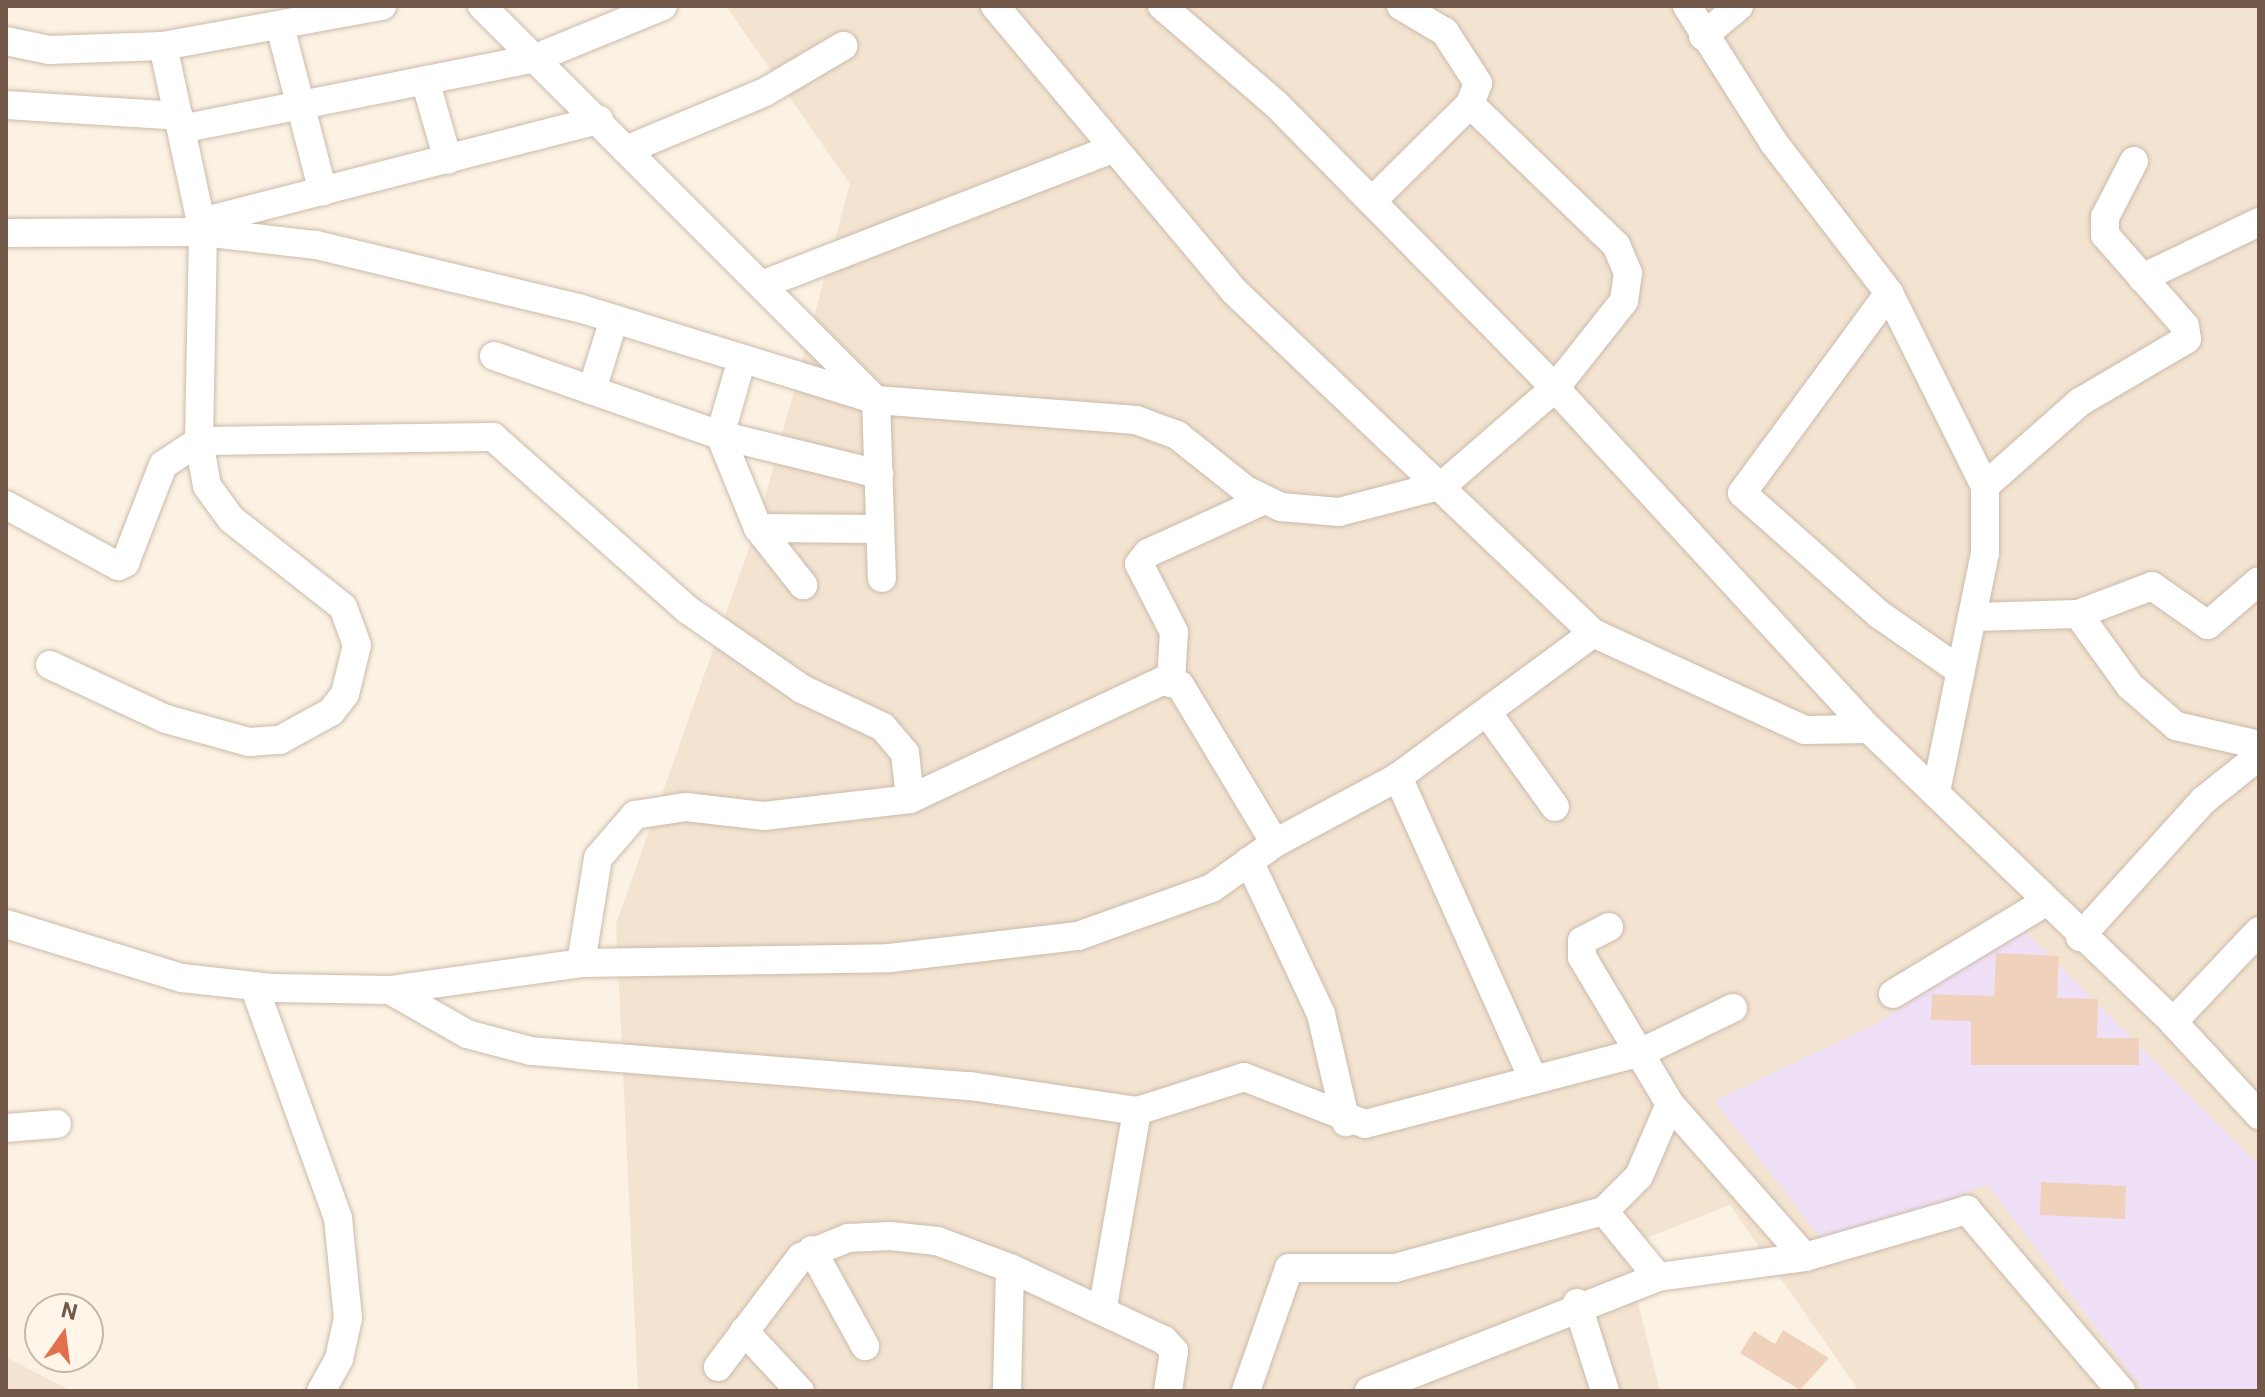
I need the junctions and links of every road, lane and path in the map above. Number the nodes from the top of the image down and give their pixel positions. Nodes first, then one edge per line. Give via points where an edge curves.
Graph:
1 (382, 6) edge
2 (482, 6) edge
3 (663, 6) edge
4 (995, 6) edge
5 (1162, 6) edge
6 (1401, 6) edge
7 (1687, 6) edge
8 (1739, 6) edge
9 (280, 26) junction
10 (1703, 36) junction
11 (6, 41) edge
12 (163, 46) junction
13 (843, 46) dead end
14 (536, 58) junction
15 (425, 80) junction
16 (1470, 104) junction
17 (6, 105) edge
18 (300, 105) junction
19 (599, 120) junction
20 (180, 122) junction
21 (626, 150) junction
22 (1109, 150) junction
23 (448, 160) junction
24 (2134, 161) dead end
25 (323, 192) junction
26 (1372, 201) junction
27 (2259, 222) edge
28 (202, 227) junction
29 (6, 233) edge
30 (2142, 278) junction
31 (764, 284) junction
32 (1889, 293) junction
33 (614, 319) junction
34 (494, 356) dead end
35 (742, 359) junction
36 (1555, 388) junction
37 (592, 390) junction
38 (876, 400) junction
39 (720, 435) junction
40 (199, 441) junction
41 (879, 474) junction
42 (1443, 485) junction
43 (1985, 486) junction
44 (1262, 501) junction
45 (6, 505) edge
46 (758, 528) junction
47 (880, 529) junction
48 (882, 578) dead end
49 (2259, 581) edge
50 (803, 585) dead end
51 (2078, 614) junction
52 (1974, 617) junction
53 (1593, 633) junction
54 (50, 665) dead end
55 (1959, 670) junction
56 (1171, 681) junction
57 (1489, 715) junction
58 (1869, 729) junction
59 (2259, 745) edge
60 (2259, 756) edge
61 (1398, 777) junction
62 (1936, 792) junction
63 (910, 799) junction
64 (1555, 807) dead end
65 (1275, 843) junction
66 (1249, 861) junction
67 (2044, 903) junction
68 (6, 924) edge
69 (1609, 927) dead end
70 (2259, 931) edge
71 (2080, 937) junction
72 (581, 963) junction
73 (254, 986) junction
74 (390, 990) junction
75 (1893, 994) dead end
76 (1733, 1008) dead end
77 (2173, 1022) junction
78 (1642, 1052) junction
79 (1531, 1075) junction
80 (1670, 1104) junction
81 (1137, 1111) junction
82 (2259, 1114) edge
83 (1346, 1122) junction
84 (57, 1124) dead end
85 (6, 1128) edge
86 (1604, 1211) junction
87 (812, 1250) junction
88 (1805, 1257) junction
89 (1010, 1268) junction
90 (1658, 1277) junction
91 (1577, 1303) junction
92 (1103, 1306) junction
93 (744, 1331) junction
94 (865, 1346) dead end
95 (718, 1367) dead end
96 (321, 1391) edge
97 (800, 1391) edge
98 (1007, 1391) edge
99 (1168, 1391) edge
100 (1246, 1391) edge
101 (1369, 1391) edge
102 (1605, 1391) edge
103 (2121, 1391) edge

1 - 9 street
2 - 14 street
3 - 14 street
4 - 22 street
5 - 26 street via 1276,104
6 - 16 street via 1445,32 1467,56 1478,83
7 - 10 street
8 - 10 street
9 - 12 street
9 - 18 street
10 - 32 street
11 - 12 street via 49,50
12 - 20 street
13 - 21 street via 765,92
14 - 15 street
14 - 19 street
15 - 18 street
15 - 23 street
16 - 26 street
16 - 36 street via 1625,260 1624,301
17 - 20 street
18 - 20 street
18 - 25 street
19 - 21 street
19 - 23 street
20 - 28 street
21 - 31 street
22 - 31 street
22 - 42 street via 1234,291
23 - 25 street
24 - 30 street via 2103,226
25 - 28 street
26 - 36 street
27 - 30 street
28 - 29 street
28 - 33 street via 379,258
28 - 40 street
30 - 43 street via 2185,326 2184,344 2080,402
31 - 38 street
32 - 43 street
32 - 55 street via 1742,493 1880,615
33 - 35 street
33 - 37 street
34 - 37 street
35 - 38 street
35 - 39 street
36 - 42 street
36 - 58 street
37 - 39 street
38 - 41 street
38 - 44 street via 1136,420 1177,435
39 - 41 street
39 - 46 street
40 - 45 street via 180,449 155,479 125,563 95,558
40 - 54 street via 207,486 231,519 343,607 357,645 345,694 310,728 249,742 166,719
40 - 63 street via 493,437 688,610 802,689 883,727 905,753
41 - 47 street
42 - 44 street via 1339,512
42 - 53 street
43 - 52 street via 1985,553
44 - 56 street via 1141,559 1140,578 1174,632
46 - 47 street
46 - 50 street
47 - 48 street
49 - 51 street via 2208,625 2152,586
51 - 52 street
51 - 59 street via 2130,686 2176,726
52 - 55 street
53 - 57 street
53 - 58 street via 1805,730
55 - 62 street
56 - 63 street
56 - 65 street
57 - 61 street
57 - 64 street
58 - 62 street
60 - 71 street via 2204,800
61 - 65 street
61 - 79 street
62 - 67 street
63 - 72 street via 764,816 686,807 635,815 598,858
65 - 66 street
66 - 72 street via 1146,918 1078,936 890,958
66 - 83 street via 1321,1014
67 - 71 street
67 - 75 street
68 - 73 street via 182,978
69 - 78 street via 1579,950
70 - 77 street
71 - 77 street
72 - 74 street
73 - 74 street
73 - 96 street via 338,1218 348,1318 339,1359
74 - 81 street via 467,1034 531,1051 970,1086
76 - 78 street
77 - 82 street
78 - 79 street
78 - 80 street
79 - 83 street via 1365,1124
80 - 86 street via 1639,1176
80 - 88 street
81 - 83 street via 1244,1077
81 - 92 street
84 - 85 street
86 - 90 street
86 - 100 street via 1395,1268 1297,1264 1284,1275
87 - 89 street via 890,1236 937,1241
87 - 93 street
87 - 94 street
88 - 90 street
88 - 103 street via 1955,1210 1976,1212
89 - 92 street
89 - 98 street
90 - 91 street
91 - 101 street
91 - 102 street
92 - 99 street via 1172,1346
93 - 95 street
93 - 97 street

